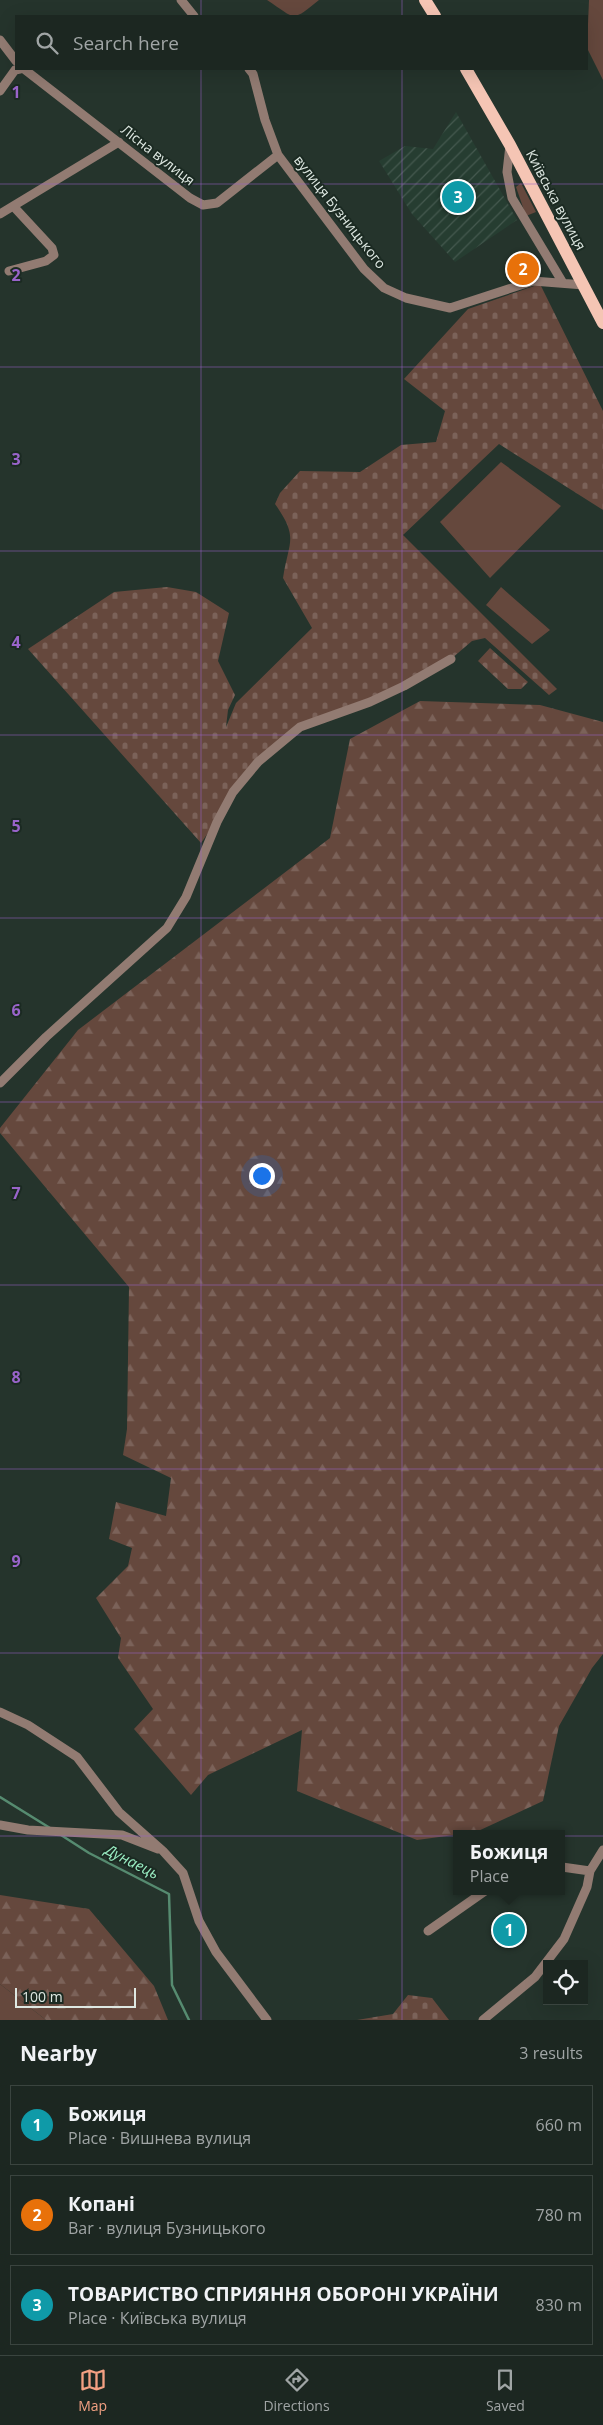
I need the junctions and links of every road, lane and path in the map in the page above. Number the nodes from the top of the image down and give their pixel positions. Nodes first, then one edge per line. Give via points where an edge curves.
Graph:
1 (181, 0) edge
2 (425, 0) edge
3 (193, 15) edge
4 (434, 15) edge
5 (0, 40) edge
6 (15, 60) edge
7 (15, 70) edge
8 (25, 70) edge
9 (250, 70) edge
10 (467, 70) edge
11 (0, 91) edge
12 (119, 142) junction
13 (510, 145) junction
14 (278, 155) junction
15 (14, 206) junction
16 (0, 214) edge
17 (8, 271) dead end
18 (563, 282) junction
19 (584, 285) junction
20 (603, 323) edge
21 (451, 659) dead end
22 (0, 1083) edge
23 (0, 1712) edge
24 (0, 1825) edge
25 (603, 1850) edge
26 (163, 1851) junction
27 (565, 1868) edge
28 (590, 1872) junction
29 (479, 1895) edge
30 (428, 1931) dead end
31 (267, 2020) edge
32 (483, 2020) edge

1 - 3 street
2 - 4 main road
5 - 6 street
7 - 11 street
8 - 12 street, Лісна вулиця
9 - 14 street, вулиця Бузницького
10 - 13 main road, Київська вулиця
12 - 14 street, Лісна вулиця via 203,205 218,203
12 - 15 street
13 - 18 street via 507,172 512,198
13 - 19 main road, Київська вулиця
14 - 18 street, вулиця Бузницького via 364,269 384,288 406,298 450,308 533,281
15 - 16 street
15 - 17 street via 52,248 54,255 46,261
18 - 19 street, вулиця Бузницького
19 - 20 main road, Київська вулиця
21 - 22 street via 370,702 300,727 258,762 233,792 186,897 167,928
23 - 26 street via 28,1725 77,1757 119,1812
24 - 26 street via 28,1830 122,1835
25 - 28 street
26 - 31 street via 183,1873 198,1921 216,1952
27 - 28 street
28 - 32 street via 587,1888 564,1939 535,1977
29 - 30 street

